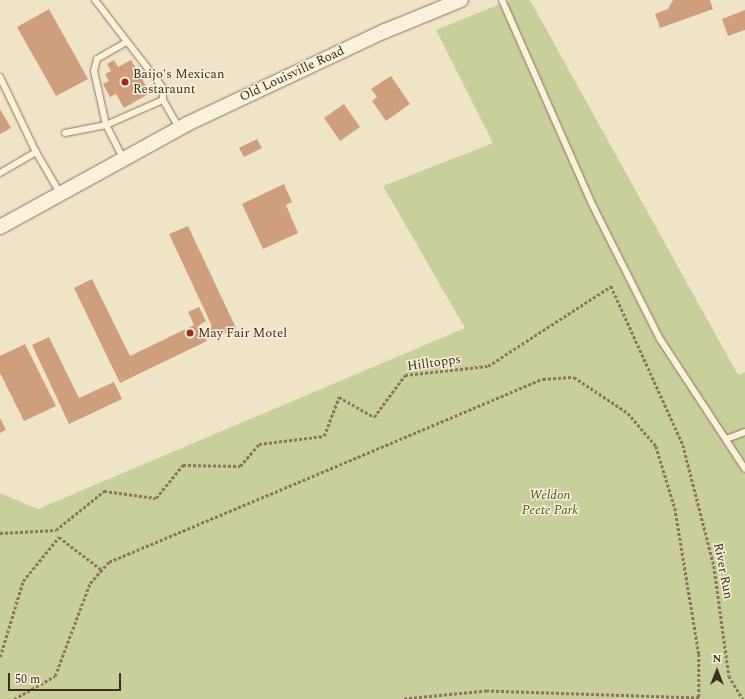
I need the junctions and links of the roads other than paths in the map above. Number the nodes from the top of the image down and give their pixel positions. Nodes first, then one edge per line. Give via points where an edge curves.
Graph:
1 (95, 0) edge
2 (462, 0) edge
3 (502, 0) edge
4 (127, 42) junction
5 (0, 77) edge
6 (163, 100) junction
7 (106, 124) junction
8 (179, 128) junction
9 (65, 133) dead end
10 (36, 152) junction
11 (122, 158) junction
12 (0, 173) edge
13 (60, 193) junction
14 (0, 227) edge
15 (745, 432) edge
16 (726, 439) junction
17 (745, 469) edge

1 - 4 lane
2 - 8 street, Old Louisville Road via 385,31
3 - 16 lane via 592,204 660,339
4 - 6 lane via 163,88
4 - 7 lane via 97,59 94,71
5 - 10 lane
6 - 7 lane
6 - 8 lane
7 - 9 lane
7 - 11 lane
8 - 11 street, Old Louisville Road
10 - 12 lane
10 - 13 lane
11 - 13 street, Old Louisville Road
13 - 14 street, Old Louisville Road
15 - 16 lane
16 - 17 lane

